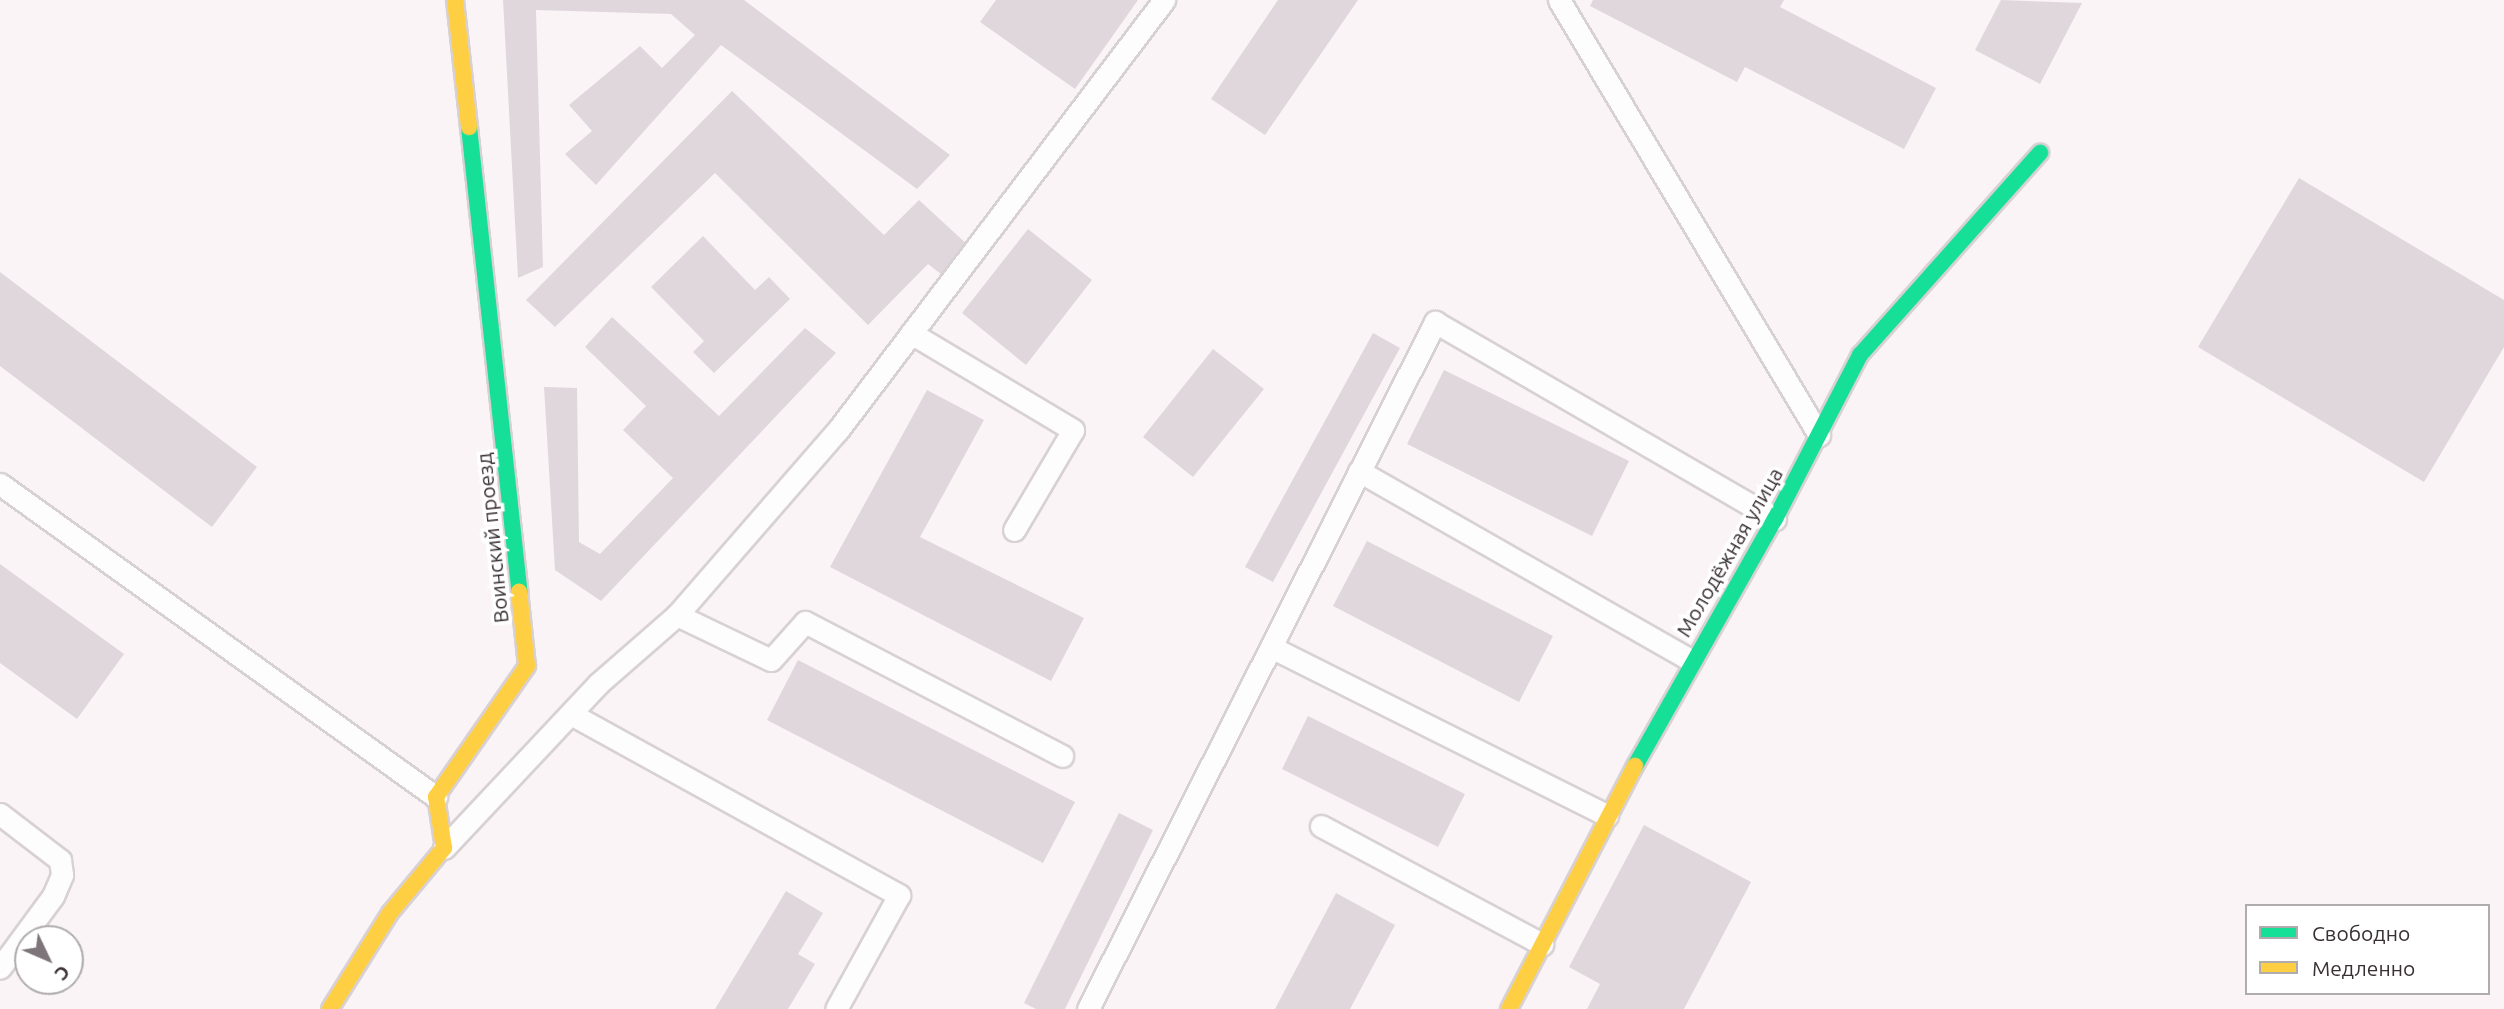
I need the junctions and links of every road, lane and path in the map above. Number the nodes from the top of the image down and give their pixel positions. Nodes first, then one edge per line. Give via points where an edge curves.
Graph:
1 (455, 0) edge
2 (1164, 0) edge
3 (1559, 0) edge
4 (2040, 153) dead end
5 (911, 333) junction
6 (1819, 435) junction
7 (1359, 471) junction
8 (0, 484) edge
9 (1775, 519) junction
10 (1014, 530) dead end
11 (677, 615) junction
12 (1271, 647) junction
13 (1691, 660) junction
14 (571, 714) junction
15 (1062, 756) dead end
16 (436, 797) junction
17 (0, 814) edge
18 (1607, 815) junction
19 (1321, 826) dead end
20 (444, 848) junction
21 (1542, 944) junction
22 (0, 968) edge
23 (331, 1009) edge
24 (836, 1009) edge
25 (1087, 1009) edge
26 (1509, 1009) edge

1 - 16 street, Воинский проезд via 527,666
2 - 5 lane
3 - 6 lane
4 - 6 street, Молодёжная улица via 1860,355
5 - 10 lane via 1073,430
5 - 11 lane via 838,430
6 - 9 street, Молодёжная улица
7 - 9 lane via 1435,322
7 - 12 lane
7 - 13 lane
8 - 16 lane
9 - 13 street, Молодёжная улица
11 - 14 lane
11 - 15 lane via 771,660 805,622
12 - 18 lane
12 - 25 lane
13 - 18 street, Молодёжная улица
14 - 20 lane
14 - 24 lane via 899,895
16 - 20 street
17 - 22 lane via 60,860 62,875 53,895
18 - 21 street, Молодёжная улица
19 - 21 lane
20 - 23 street via 390,913
21 - 26 street, Молодёжная улица

